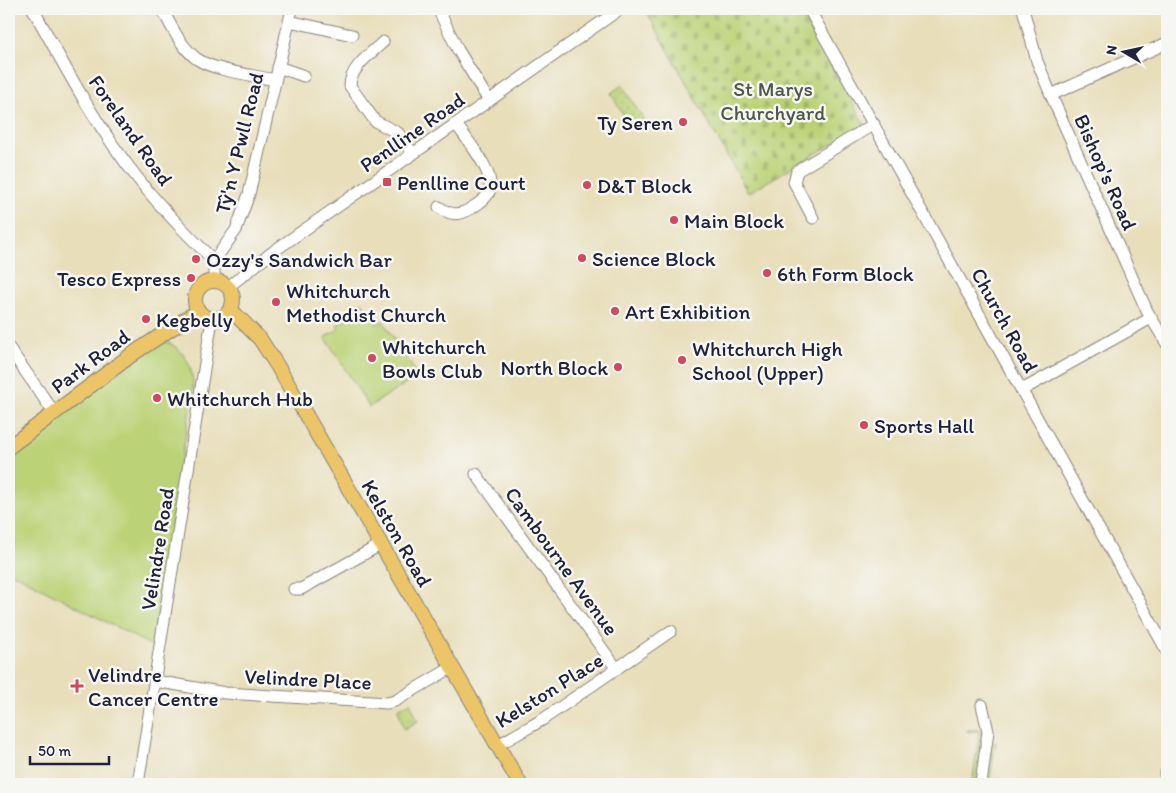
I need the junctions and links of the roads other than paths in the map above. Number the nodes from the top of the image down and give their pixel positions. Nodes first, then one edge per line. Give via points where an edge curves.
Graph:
1 (33, 9) edge
2 (162, 9) edge
3 (292, 9) edge
4 (438, 9) edge
5 (620, 9) edge
6 (809, 9) edge
7 (1023, 9) edge
8 (289, 21) junction
9 (352, 35) dead end
10 (383, 42) dead end
11 (1167, 43) edge
12 (278, 67) junction
13 (304, 76) dead end
14 (275, 80) junction
15 (1051, 95) junction
16 (489, 101) junction
17 (456, 124) junction
18 (874, 124) junction
19 (413, 154) junction
20 (439, 207) dead end
21 (812, 218) dead end
22 (214, 261) junction
23 (214, 281) junction
24 (228, 287) junction
25 (230, 309) junction
26 (198, 311) junction
27 (1150, 318) junction
28 (212, 319) junction
29 (1167, 344) edge
30 (9, 348) edge
31 (1022, 390) junction
32 (55, 414) junction
33 (11, 441) edge
34 (476, 474) dead end
35 (380, 545) junction
36 (294, 589) dead end
37 (671, 631) dead end
38 (1167, 651) edge
39 (451, 668) junction
40 (617, 670) junction
41 (155, 681) junction
42 (982, 705) dead end
43 (496, 746) junction
44 (138, 784) edge
45 (520, 784) edge
46 (981, 784) edge

1 - 22 street, Foreland Road via 86,102 138,179
2 - 14 street via 182,43 198,59 220,68
3 - 8 street, Tŷ'n Y Pwll Road
4 - 16 street
5 - 16 street, Penlline Road
6 - 18 street, Church Road
7 - 15 street, Bishop's Road
8 - 9 street
8 - 12 street, Tŷ'n Y Pwll Road
10 - 19 street via 357,68 350,86 375,121 398,133
11 - 15 street
12 - 13 street
12 - 14 street, Tŷ'n Y Pwll Road
14 - 22 street, Tŷ'n Y Pwll Road via 244,210 236,230
15 - 27 street, Bishop's Road
16 - 17 street, Penlline Road
17 - 19 street, Penlline Road
17 - 20 street via 490,174 490,190 480,202 463,213 453,214
18 - 21 street via 797,171 794,182
18 - 31 street, Church Road
19 - 24 street, Penlline Road
22 - 23 street
23 - 24 main road
23 - 26 main road via 204,284 196,293
24 - 25 main road via 232,297
25 - 28 main road via 221,318
25 - 35 main road, Kelston Road via 266,347
26 - 28 main road
26 - 32 main road, Park Road via 134,353
27 - 29 street, Bishop's Road
27 - 31 street
28 - 41 street, Velindre Road
30 - 32 street
31 - 38 street, Church Road
32 - 33 main road, Park Road
34 - 40 street, Cambourne Avenue
35 - 36 street via 301,590
35 - 39 main road, Kelston Road
37 - 40 street, Kelston Place
39 - 41 street, Velindre Place via 387,703 234,694
39 - 43 main road, Kelston Road
40 - 43 street, Kelston Place
41 - 44 street, Velindre Road
42 - 46 street via 988,731
43 - 45 main road, Kelston Road

